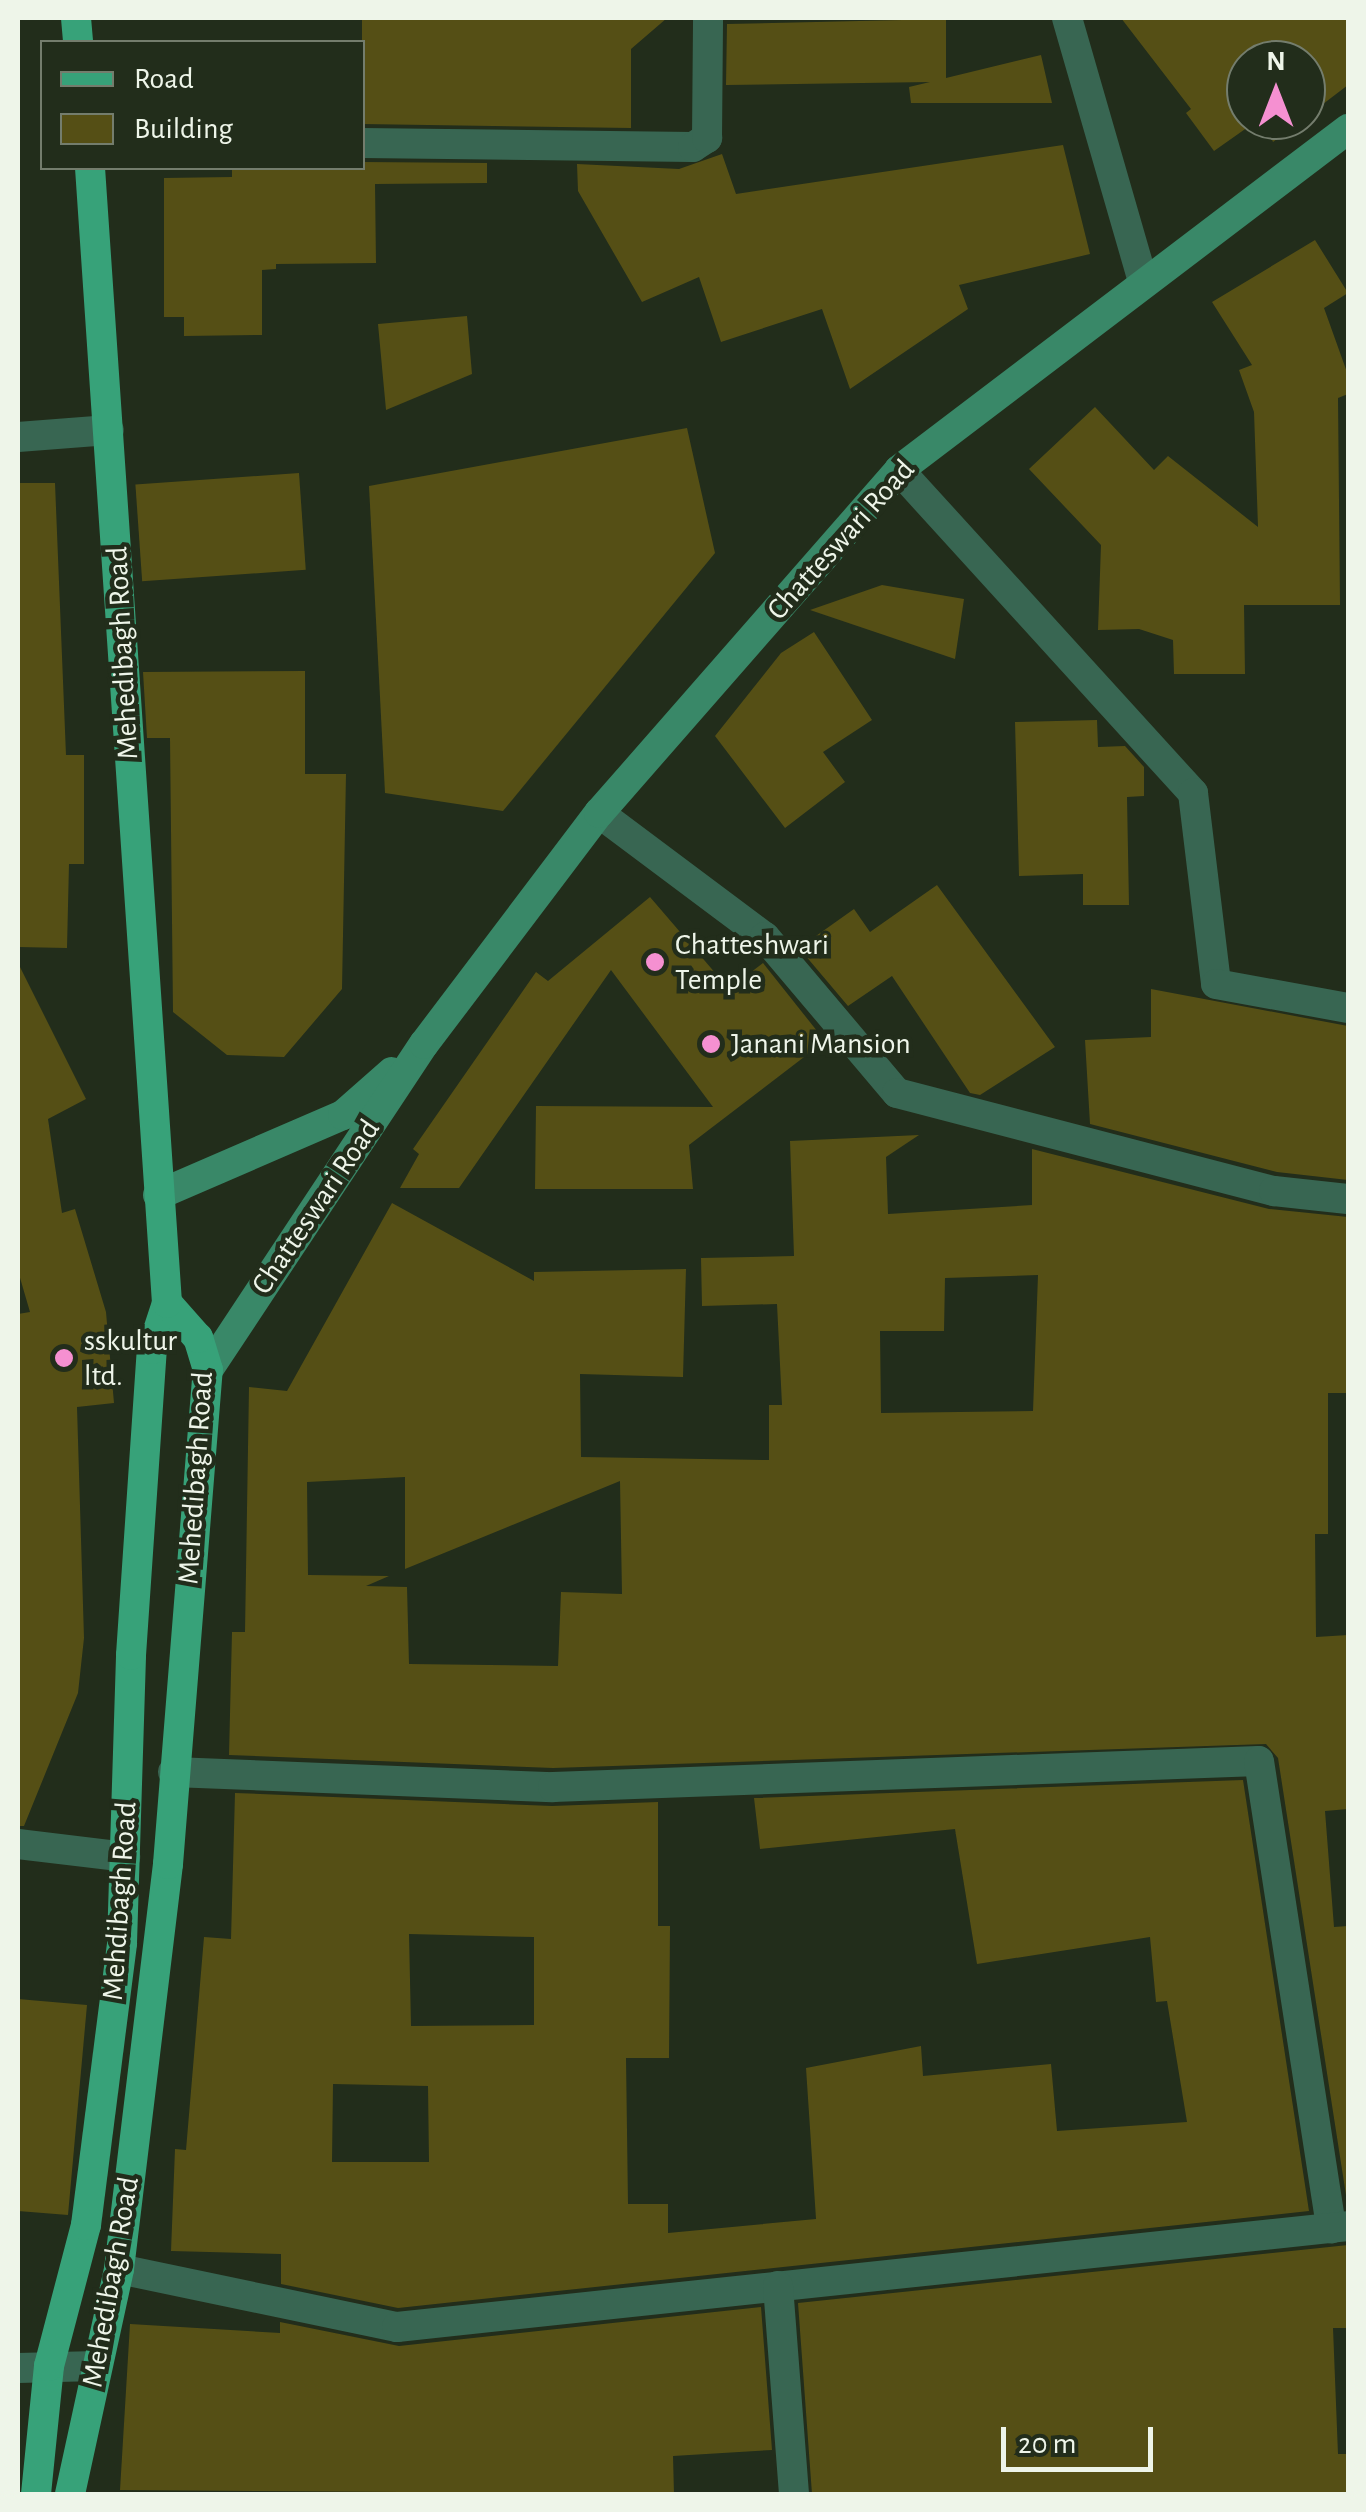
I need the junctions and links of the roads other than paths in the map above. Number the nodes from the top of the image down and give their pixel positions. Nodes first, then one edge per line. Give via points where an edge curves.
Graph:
1 (708, 18) edge
2 (1068, 18) edge
3 (1348, 129) edge
4 (365, 143) edge
5 (90, 170) edge
6 (1143, 281) junction
7 (109, 430) junction
8 (18, 438) edge
9 (899, 470) junction
10 (599, 813) junction
11 (1348, 1008) edge
12 (424, 1044) junction
13 (158, 1196) junction
14 (1348, 1198) edge
15 (167, 1304) junction
16 (208, 1370) junction
17 (173, 1772) junction
18 (18, 1844) edge
19 (125, 1857) junction
20 (1340, 2227) edge
21 (119, 2270) junction
22 (778, 2286) junction
23 (49, 2366) junction
24 (97, 2366) junction
25 (18, 2368) edge
26 (36, 2494) edge
27 (70, 2494) edge
28 (794, 2494) edge

1 - 4 street via 707,138 693,147
2 - 6 street
3 - 6 main road, Chatteswari Road
5 - 7 main road, Mehedibagh Road
6 - 9 main road, Chatteswari Road
7 - 8 street
7 - 13 main road, Mehedibagh Road
9 - 10 main road, Chatteswari Road
9 - 11 street via 1193,793 1216,984
10 - 12 main road, Chatteswari Road
10 - 14 street via 765,937 896,1093 1274,1191
12 - 13 main road, Chatteswari Road via 343,1116
12 - 16 main road, Chatteswari Road
13 - 15 main road, Mehedibagh Road
15 - 16 main road, Mehedibagh Road via 198,1338
15 - 19 main road, Mehdibagh Road via 152,1350
16 - 17 main road, Mehedibagh Road
17 - 20 street via 553,1787 1259,1760
17 - 21 main road, Mehedibagh Road
18 - 19 street
19 - 23 main road, Mehdibagh Road via 122,1943 86,2225
20 - 22 street
21 - 22 street via 397,2327
21 - 24 main road, Mehedibagh Road
22 - 28 street
23 - 24 street
23 - 25 street
23 - 26 main road, Mehdibagh Road
24 - 27 main road, Mehedibagh Road

